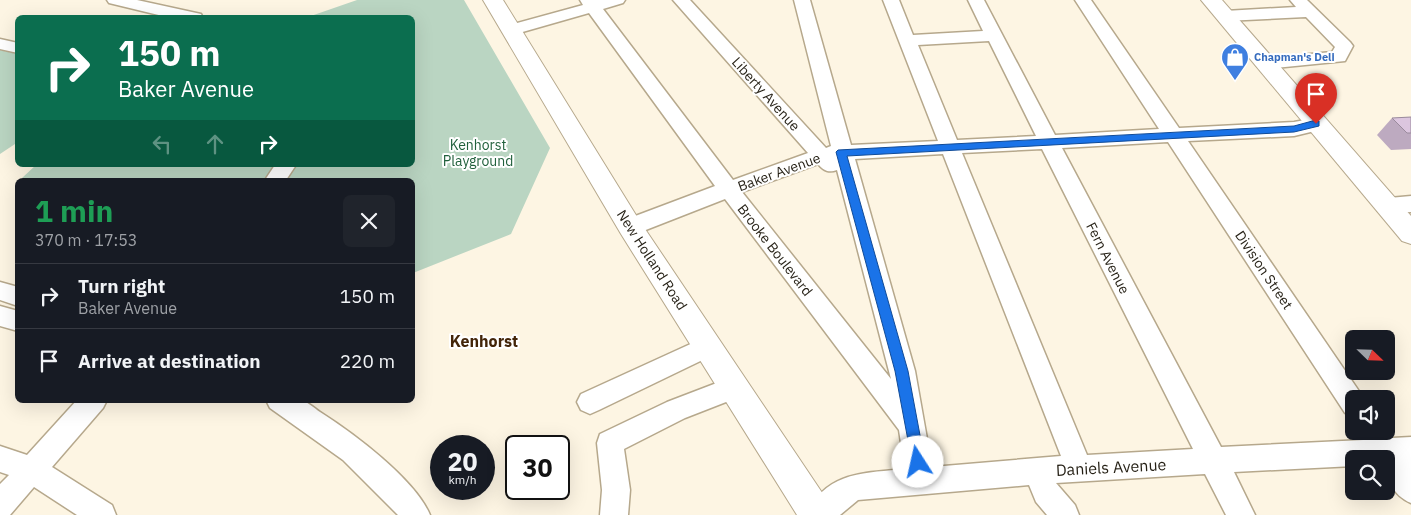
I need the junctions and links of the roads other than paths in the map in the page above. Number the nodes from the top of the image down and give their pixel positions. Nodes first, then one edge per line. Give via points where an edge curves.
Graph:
1 (115, 0) edge
2 (493, 0) edge
3 (617, 0) edge
4 (682, 0) edge
5 (802, 0) edge
6 (891, 0) edge
7 (976, 0) edge
8 (1083, 0) edge
9 (590, 3) edge
10 (1258, 6) edge
11 (1303, 6) edge
12 (1218, 8) edge
13 (182, 15) edge
14 (512, 30) junction
15 (994, 36) junction
16 (907, 40) junction
17 (0, 44) edge
18 (15, 47) edge
19 (1264, 63) junction
20 (1316, 124) junction
21 (1173, 134) junction
22 (1048, 141) junction
23 (949, 146) junction
24 (831, 154) junction
25 (285, 167) edge
26 (276, 178) edge
27 (730, 190) junction
28 (1411, 204) edge
29 (1386, 205) junction
30 (630, 227) junction
31 (1411, 234) edge
32 (0, 291) edge
33 (15, 296) edge
34 (0, 316) edge
35 (15, 320) edge
36 (708, 346) junction
37 (735, 387) junction
38 (1345, 392) edge
39 (590, 402) dead end
40 (91, 403) edge
41 (284, 403) edge
42 (912, 426) junction
43 (1389, 444) edge
44 (0, 459) edge
45 (1214, 462) junction
46 (1079, 468) junction
47 (30, 470) junction
48 (1037, 471) junction
49 (921, 480) junction
50 (1411, 489) edge
51 (0, 505) edge
52 (102, 515) edge
53 (416, 515) edge
54 (614, 515) edge
55 (817, 515) edge
56 (821, 515) edge
57 (1065, 515) edge
58 (1241, 515) edge

1 - 13 street
2 - 14 main road, New Holland Road
3 - 9 street
4 - 24 street, Liberty Avenue
5 - 24 street, Brooke Boulevard
6 - 16 street
7 - 15 street, Fern Avenue
8 - 21 street
9 - 14 street
9 - 27 street, Brooke Boulevard
10 - 11 street
10 - 12 street
11 - 19 street via 1344,46 1339,57
12 - 19 main road
14 - 30 main road, New Holland Road
15 - 16 street
15 - 22 street, Fern Avenue
16 - 23 street
17 - 18 street
19 - 20 main road
20 - 21 street, Baker Avenue via 1294,129
20 - 29 main road
21 - 22 street, Baker Avenue
21 - 38 street, Division Street
22 - 23 street, Baker Avenue
22 - 45 street, Fern Avenue
23 - 24 street, Baker Avenue
23 - 46 street
24 - 27 street, Baker Avenue
24 - 42 street, Brooke Boulevard via 851,188 902,371
25 - 26 street
27 - 30 street, Baker Avenue
27 - 42 street, Brooke Boulevard
28 - 29 street
29 - 31 main road
30 - 36 main road, New Holland Road
32 - 33 street
34 - 35 street
36 - 37 main road, New Holland Road
36 - 39 street
37 - 54 street via 676,410 610,443 616,490
37 - 55 main road, New Holland Road
40 - 47 street
41 - 53 street via 311,418 364,460
42 - 49 street, Brooke Boulevard
43 - 45 street, Daniels Avenue
43 - 50 street
44 - 47 street
45 - 46 street, Daniels Avenue
45 - 58 street, Fern Avenue
46 - 48 street, Daniels Avenue
47 - 51 street
47 - 52 street
48 - 49 street, Daniels Avenue
48 - 57 street via 1046,492
49 - 56 street, Daniels Avenue via 854,486

